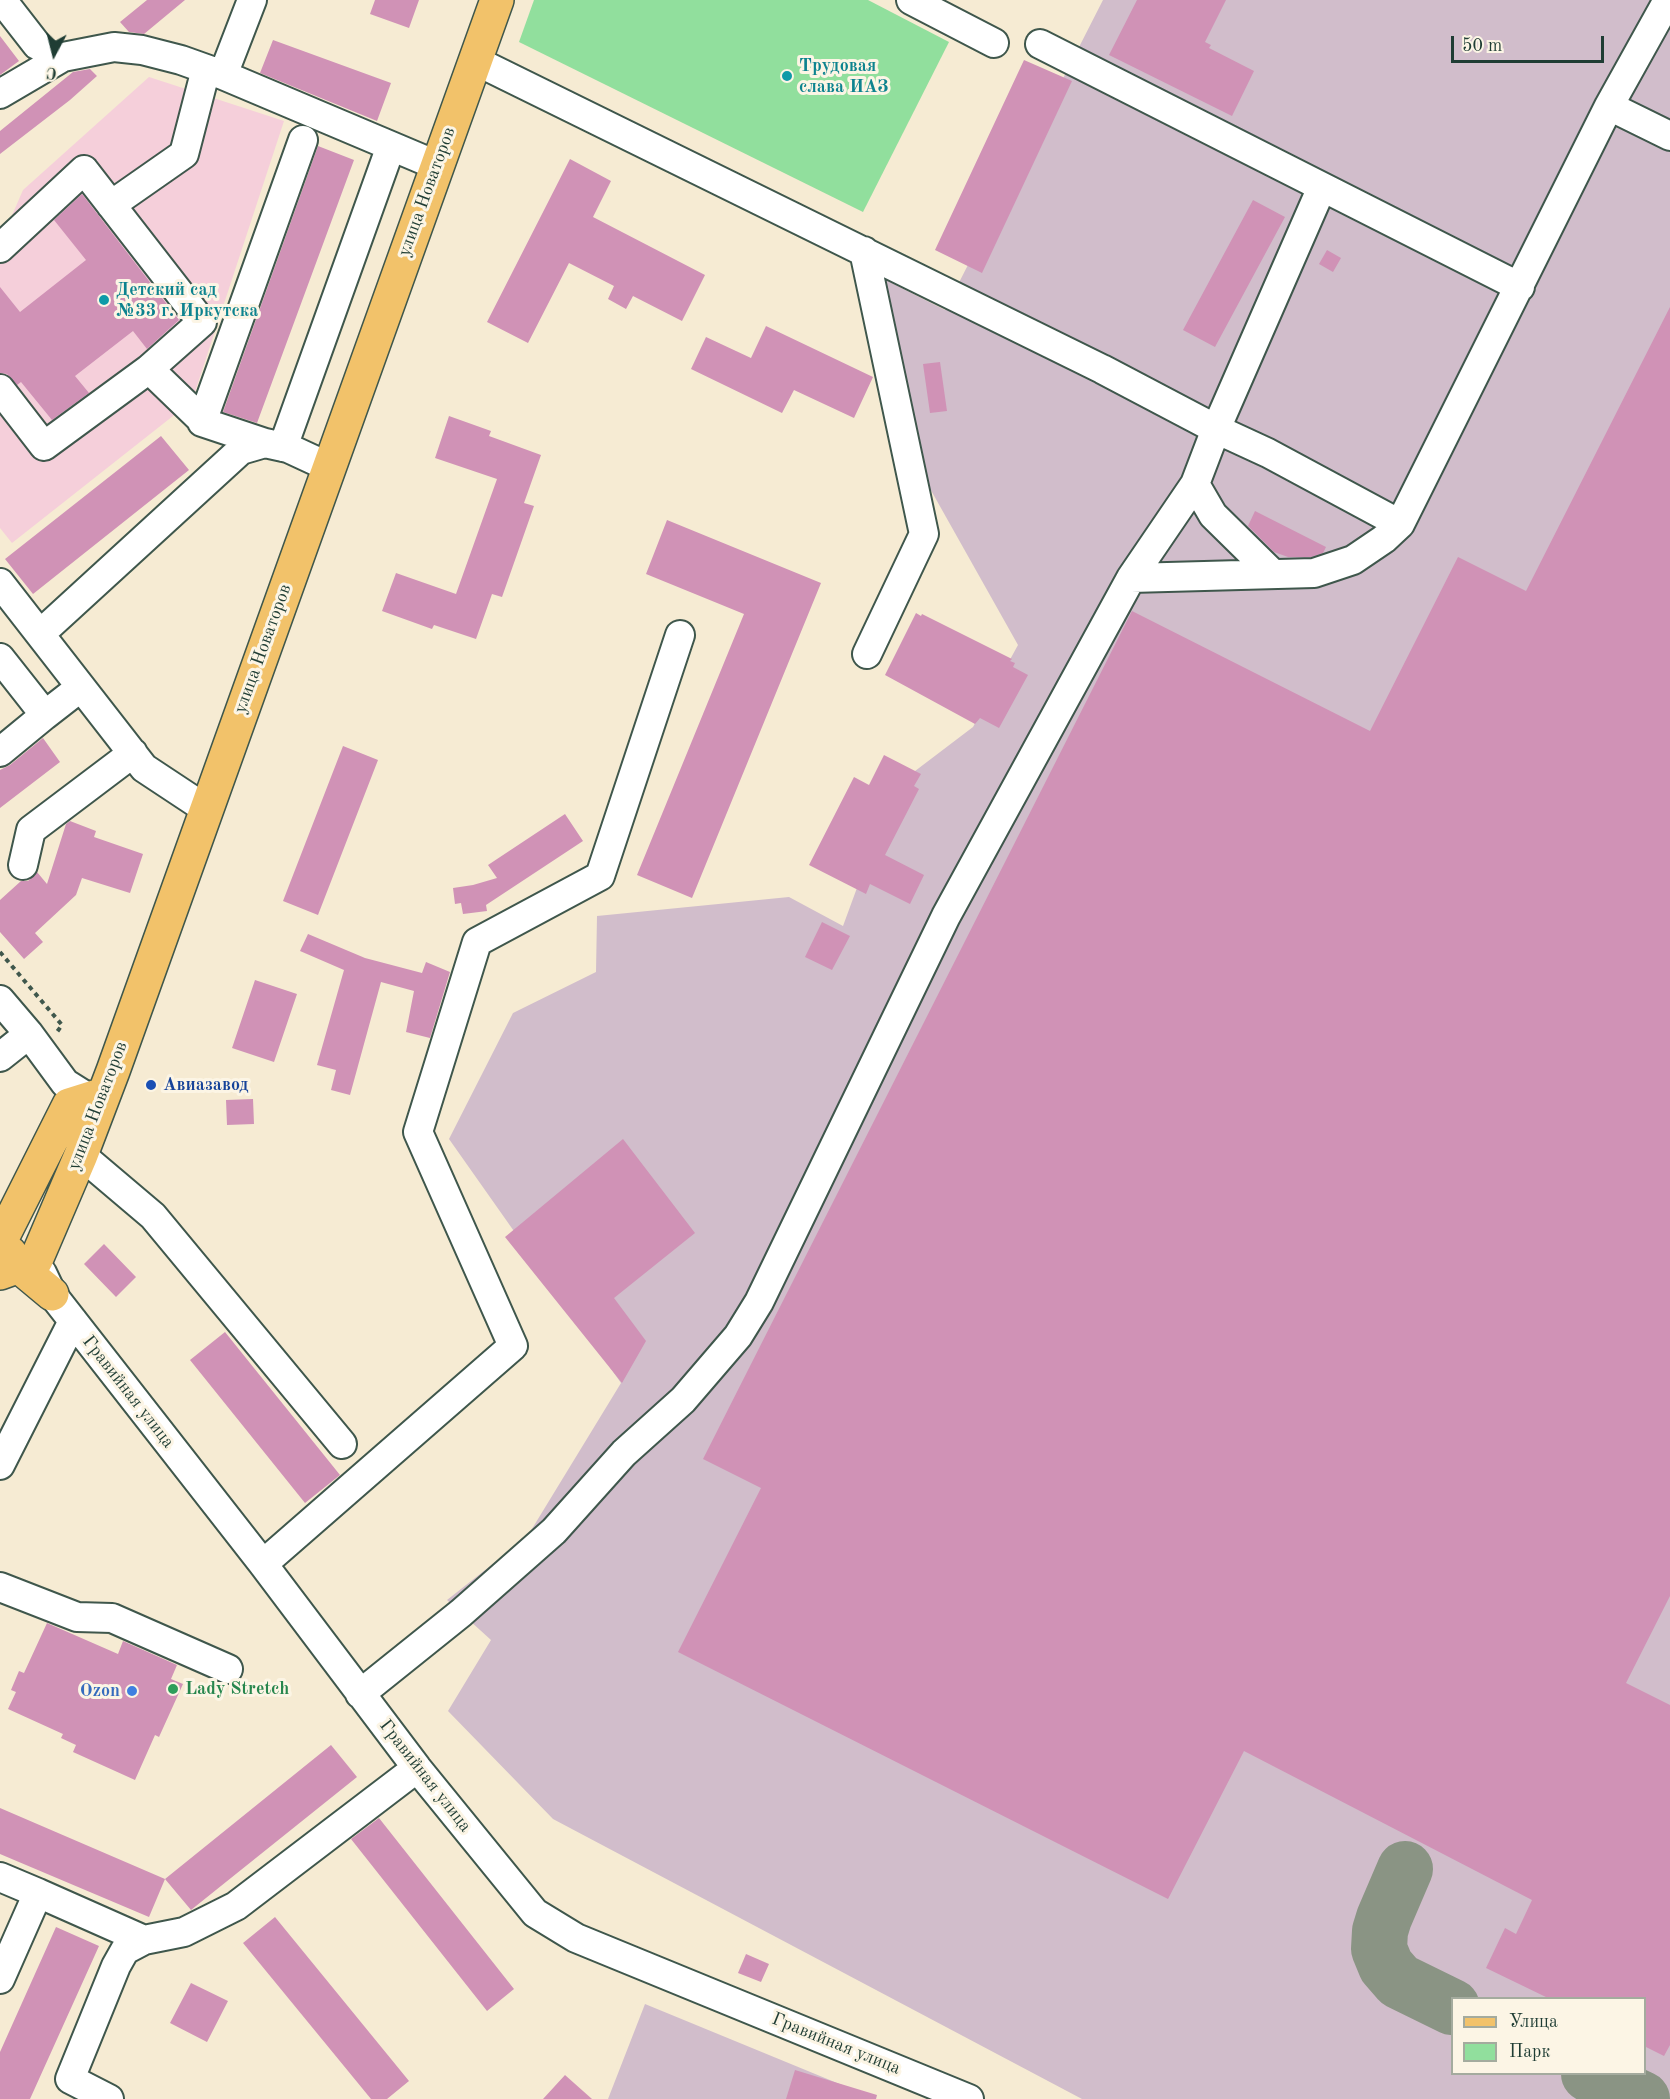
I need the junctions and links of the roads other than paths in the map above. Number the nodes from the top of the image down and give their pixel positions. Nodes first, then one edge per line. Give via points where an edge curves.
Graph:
1 (2, 0) edge
2 (252, 0) edge
3 (497, 0) edge
4 (911, 0) edge
5 (1668, 0) edge
6 (994, 42) dead end
7 (1040, 44) dead end
8 (37, 45) dead end
9 (474, 60) junction
10 (214, 72) junction
11 (0, 94) edge
12 (1609, 106) junction
13 (1670, 136) edge
14 (303, 140) dead end
15 (391, 146) junction
16 (436, 165) junction
17 (1322, 187) junction
18 (111, 205) junction
19 (0, 248) edge
20 (864, 251) junction
21 (1520, 287) junction
22 (149, 369) junction
23 (0, 389) edge
24 (205, 423) junction
25 (1216, 429) junction
26 (274, 445) junction
27 (329, 466) junction
28 (1196, 484) junction
29 (1400, 524) junction
30 (1273, 574) junction
31 (1131, 578) junction
32 (0, 583) edge
33 (36, 629) junction
34 (680, 635) dead end
35 (0, 649) edge
36 (867, 654) dead end
37 (0, 658) edge
38 (81, 687) junction
39 (45, 715) junction
40 (0, 752) edge
41 (133, 753) junction
42 (206, 809) junction
43 (23, 865) dead end
44 (0, 1000) edge
45 (29, 1034) junction
46 (0, 1057) edge
47 (99, 1098) junction
48 (81, 1155) junction
49 (4, 1235) edge
50 (36, 1260) junction
51 (0, 1273) edge
52 (52, 1294) junction
53 (73, 1321) junction
54 (342, 1444) dead end
55 (0, 1465) edge
56 (263, 1564) junction
57 (0, 1587) edge
58 (228, 1669) dead end
59 (360, 1694) junction
60 (417, 1768) junction
61 (0, 1877) edge
62 (38, 1893) junction
63 (144, 1940) junction
64 (0, 1979) edge
65 (914, 2088) edge
66 (109, 2099) edge
67 (969, 2099) edge

1 - 8 street
2 - 10 street
3 - 9 main road, улица Новаторов
4 - 6 street
5 - 12 street
7 - 17 street
9 - 16 main road, улица Новаторов
9 - 20 street
10 - 11 street via 142,50 114,47 63,57
10 - 15 street
10 - 18 street via 184,154
12 - 13 street
12 - 21 street
14 - 24 street via 202,422
15 - 16 street
15 - 26 street
16 - 27 main road, улица Новаторов
17 - 21 street
17 - 25 street
18 - 19 street via 84,170
18 - 22 street via 202,322
20 - 25 street
20 - 36 street via 924,534
21 - 29 street
22 - 23 street via 44,446
22 - 24 street
24 - 26 street
25 - 28 street
25 - 29 street
26 - 27 street
26 - 33 street via 241,450
27 - 42 main road, улица Новаторов
28 - 30 street via 1213,515
28 - 31 street
29 - 30 street via 1353,560 1314,573
30 - 31 street
31 - 59 street via 946,916 759,1302 738,1336 683,1400 624,1453 554,1531
32 - 33 street
33 - 35 street
33 - 38 street
34 - 56 street via 600,876 477,942 418,1132 513,1346
37 - 39 street
38 - 39 street
38 - 41 street
39 - 40 street
41 - 42 street via 144,768
41 - 43 street via 31,830
42 - 47 main road, улица Новаторов
44 - 45 street
45 - 46 street
45 - 47 street via 65,1083
47 - 48 main road, улица Новаторов
47 - 49 main road via 69,1105
48 - 50 main road, улица Новаторов
48 - 54 street via 153,1216
49 - 52 main road via 10,1259
50 - 51 main road
50 - 52 street, Гравийная улица
52 - 53 street, Гравийная улица
53 - 55 street
53 - 56 street, Гравийная улица
56 - 59 street, Гравийная улица
57 - 58 street via 77,1617 112,1618
59 - 60 street, Гравийная улица
60 - 63 street via 236,1906 184,1932
60 - 65 street, Гравийная улица via 535,1913 576,1938
61 - 62 street
62 - 63 street
62 - 64 street
63 - 66 street via 125,1950 116,1966 70,2079
65 - 67 street, Гравийная улица

